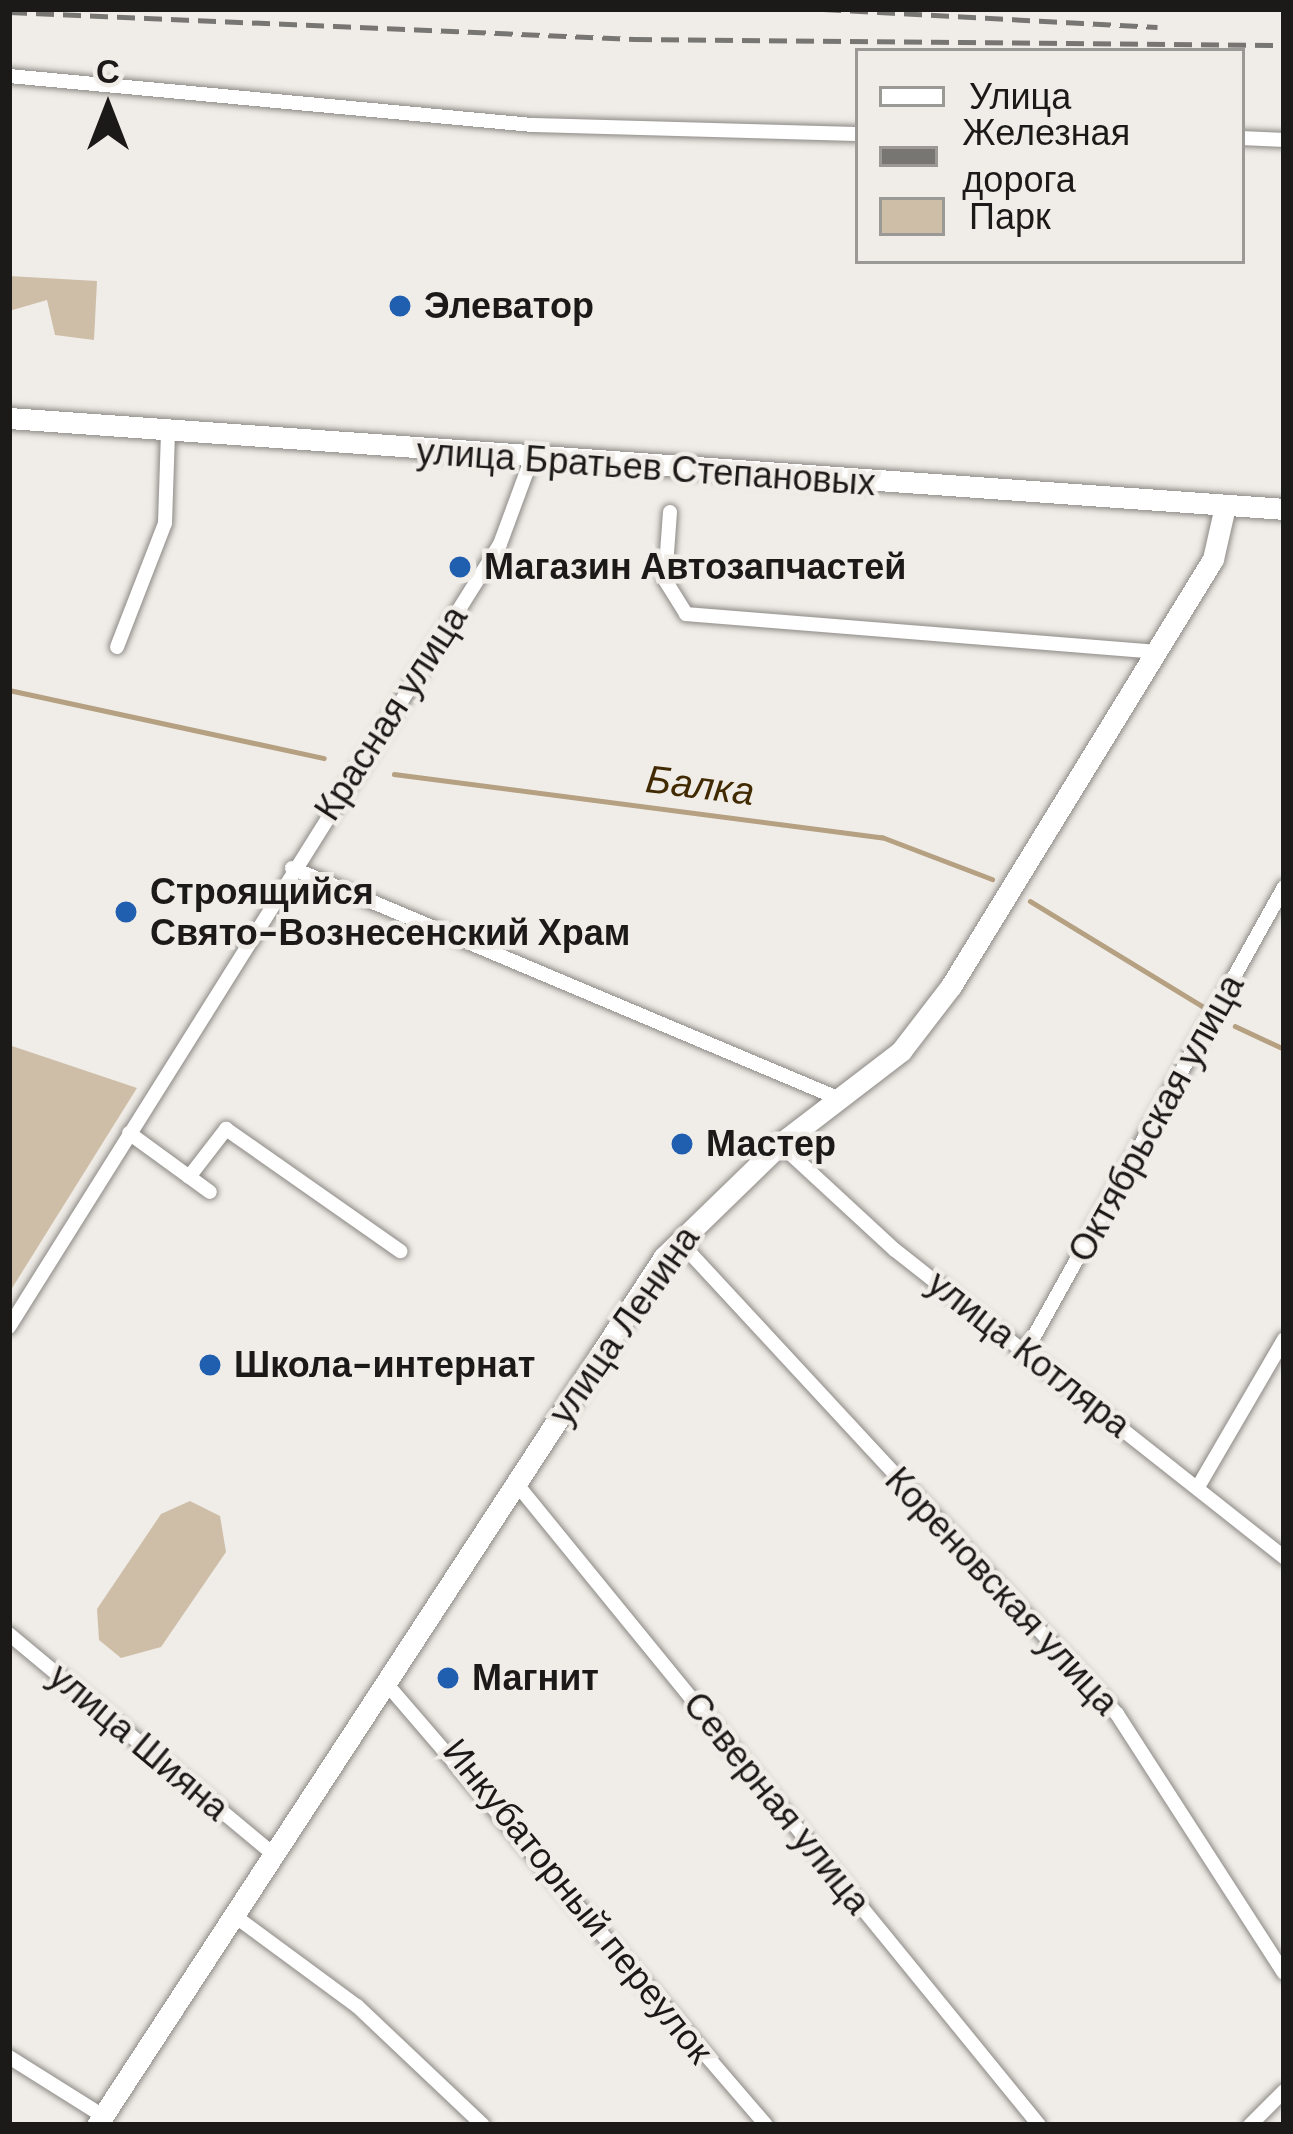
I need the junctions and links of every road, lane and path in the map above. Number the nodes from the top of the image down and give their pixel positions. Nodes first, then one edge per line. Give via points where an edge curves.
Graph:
1 (9, 76) edge
2 (855, 134) edge
3 (1245, 138) edge
4 (1284, 140) edge
5 (9, 418) edge
6 (168, 430) junction
7 (532, 460) junction
8 (1225, 506) junction
9 (1284, 509) edge
10 (670, 512) dead end
11 (117, 647) dead end
12 (1157, 652) junction
13 (292, 868) junction
14 (1284, 887) edge
15 (840, 1100) junction
16 (129, 1133) junction
17 (780, 1144) junction
18 (189, 1177) junction
19 (210, 1192) dead end
20 (679, 1241) junction
21 (400, 1251) dead end
22 (9, 1327) edge
23 (1284, 1339) edge
24 (1028, 1349) junction
25 (515, 1482) junction
26 (1198, 1487) junction
27 (1284, 1557) edge
28 (9, 1634) edge
29 (385, 1682) junction
30 (268, 1850) junction
31 (232, 1914) junction
32 (1284, 1973) edge
33 (9, 2057) edge
34 (1284, 2091) edge
35 (100, 2121) edge
36 (484, 2125) edge
37 (766, 2125) edge
38 (1039, 2125) edge
39 (1250, 2125) edge

1 - 2 street via 532,125
3 - 4 street
5 - 6 main road, улица Братьев Степановых
6 - 7 main road, улица Братьев Степановых
6 - 11 street via 165,524
7 - 8 main road, улица Братьев Степановых
7 - 13 street, Красная улица via 500,544
8 - 9 main road, улица Братьев Степановых
8 - 12 main road, улица Ленина via 1224,538
10 - 12 street via 665,580 686,614
12 - 15 main road, улица Ленина via 951,986 901,1051
13 - 15 street
13 - 16 street, Красная улица
14 - 24 street, Октябрьская улица
15 - 17 main road, улица Ленина
16 - 18 street
16 - 22 street, Красная улица
17 - 20 main road, улица Ленина
17 - 24 street, улица Котляра
18 - 19 street
18 - 21 street via 226,1129
20 - 25 main road, улица Ленина
20 - 32 street, Кореновская улица via 1117,1714
23 - 26 street
24 - 26 street, улица Котляра
25 - 29 main road, улица Ленина
25 - 38 street, Северная улица
26 - 27 street, улица Котляра
28 - 30 street, улица Шияна
29 - 30 main road, улица Ленина
29 - 37 street, Инкубаторный переулок
30 - 31 main road, улица Ленина
31 - 35 main road, улица Ленина
31 - 36 street via 357,2006
33 - 35 street
34 - 39 street

